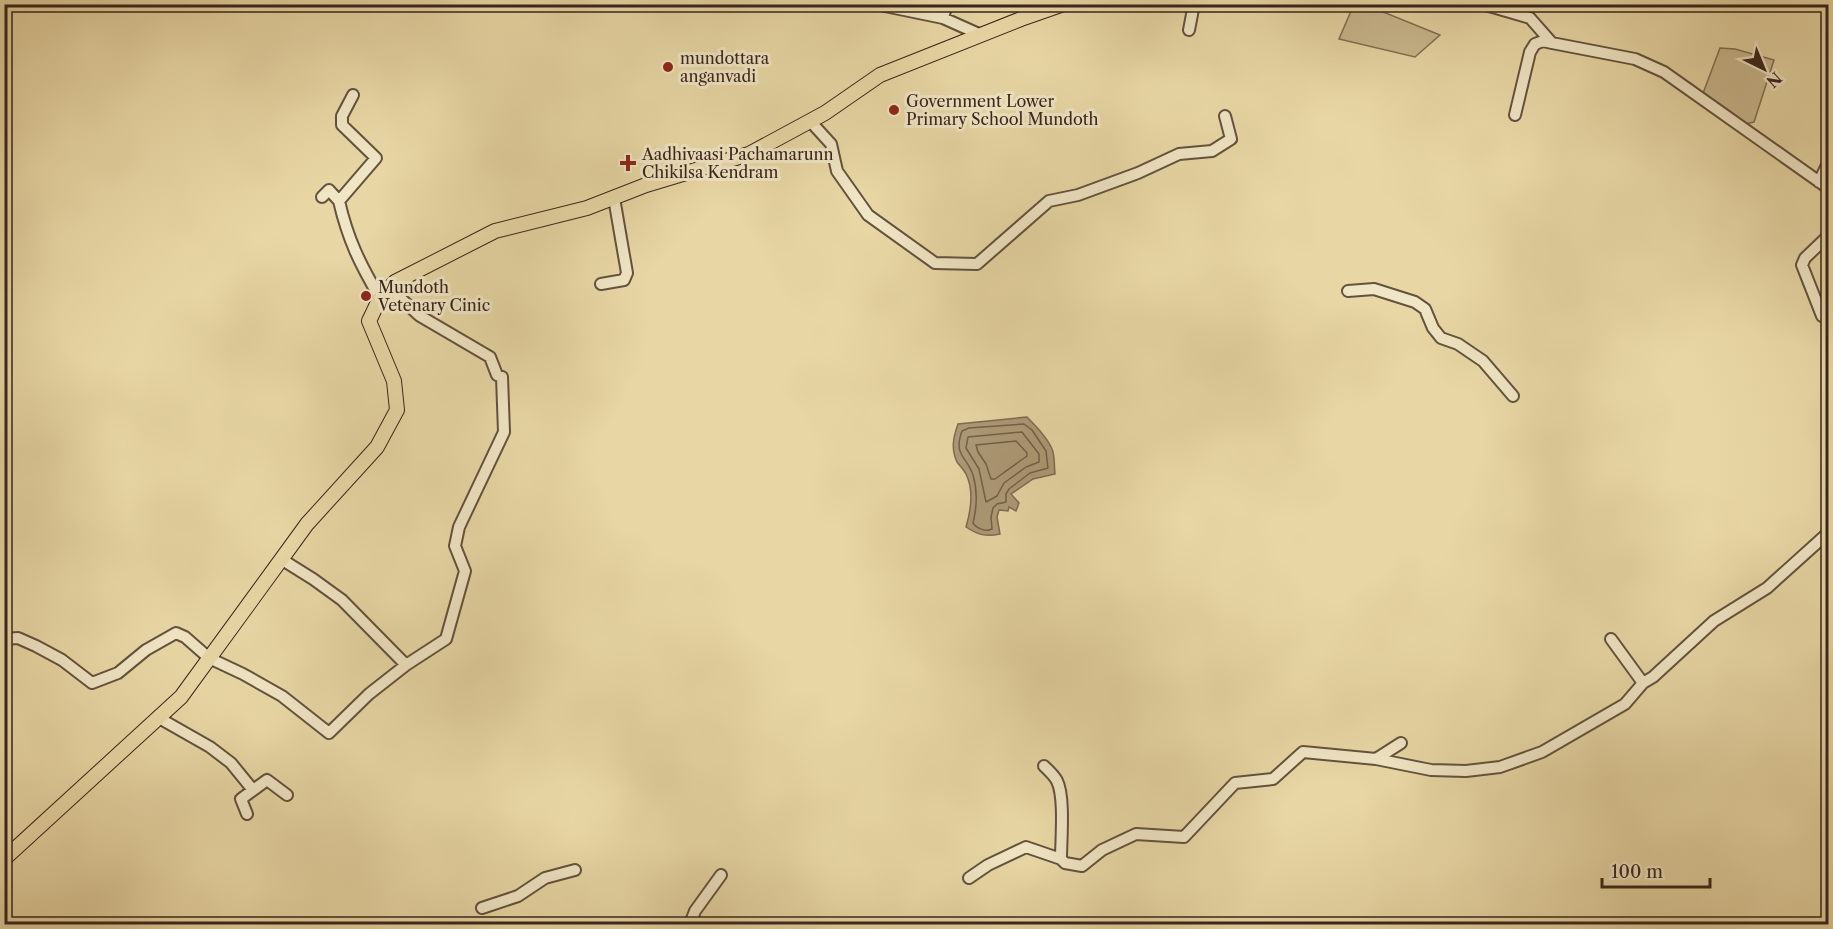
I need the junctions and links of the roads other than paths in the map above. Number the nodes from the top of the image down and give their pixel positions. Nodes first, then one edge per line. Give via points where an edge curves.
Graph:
1 (874, 4) edge
2 (947, 4) edge
3 (1064, 4) edge
4 (1194, 4) edge
5 (1482, 4) edge
6 (943, 18) junction
7 (1189, 30) dead end
8 (981, 35) junction
9 (1552, 43) junction
10 (353, 95) dead end
11 (1515, 115) dead end
12 (1225, 116) dead end
13 (810, 121) junction
14 (1828, 163) edge
15 (1824, 185) edge
16 (322, 197) dead end
17 (614, 198) junction
18 (339, 201) junction
19 (1828, 236) edge
20 (600, 284) dead end
21 (1348, 291) dead end
22 (384, 293) junction
23 (1822, 316) dead end
24 (1512, 396) dead end
25 (1828, 533) edge
26 (281, 559) junction
27 (4, 639) edge
28 (1611, 639) dead end
29 (209, 658) junction
30 (406, 665) junction
31 (1643, 683) junction
32 (159, 718) junction
33 (1401, 743) dead end
34 (1376, 759) junction
35 (1044, 766) dead end
36 (253, 790) junction
37 (287, 795) dead end
38 (247, 813) dead end
39 (4, 859) edge
40 (1061, 859) junction
41 (575, 870) dead end
42 (721, 875) dead end
43 (969, 878) dead end
44 (482, 908) dead end
45 (690, 924) edge

1 - 6 street
2 - 6 street
3 - 8 main road
4 - 7 street
5 - 9 street via 1530,18
6 - 8 street
8 - 13 main road via 880,75
9 - 11 street via 1535,44 1530,52
9 - 15 street via 1635,59 1664,72
10 - 18 street via 342,116 342,125 376,158
12 - 13 street via 1231,139 1212,151 1179,154 1098,188 1049,201 977,264 935,263 868,215 837,171 831,144
13 - 17 main road via 749,154
14 - 15 street
16 - 18 street via 330,190
17 - 20 street via 627,273 624,280
17 - 22 main road via 495,231 395,282
18 - 22 street via 359,262
19 - 23 street via 1802,265
21 - 24 street via 1374,289 1415,302 1425,309 1441,339 1458,344 1483,361
22 - 26 main road via 369,321 394,381 398,410 376,447
22 - 30 street via 490,357 497,375 502,377 504,432 459,527 455,546 465,571 446,639
25 - 31 street via 1767,588 1714,621
26 - 29 main road
26 - 30 street via 342,600
27 - 29 street via 18,638 36,646 92,683 118,673 146,650 176,633
28 - 31 street
29 - 30 street via 266,686 329,733
29 - 32 main road via 181,697
31 - 34 street via 1625,704 1542,753 1500,767 1431,770
32 - 36 street via 231,763
32 - 39 main road
33 - 34 street
34 - 40 street via 1303,752 1273,779 1234,783 1184,837 1136,834 1102,850 1082,866
35 - 40 street via 1059,788
36 - 37 street via 267,780
36 - 38 street via 241,799
40 - 43 street via 1026,847
41 - 44 street via 545,878 518,896
42 - 45 street

